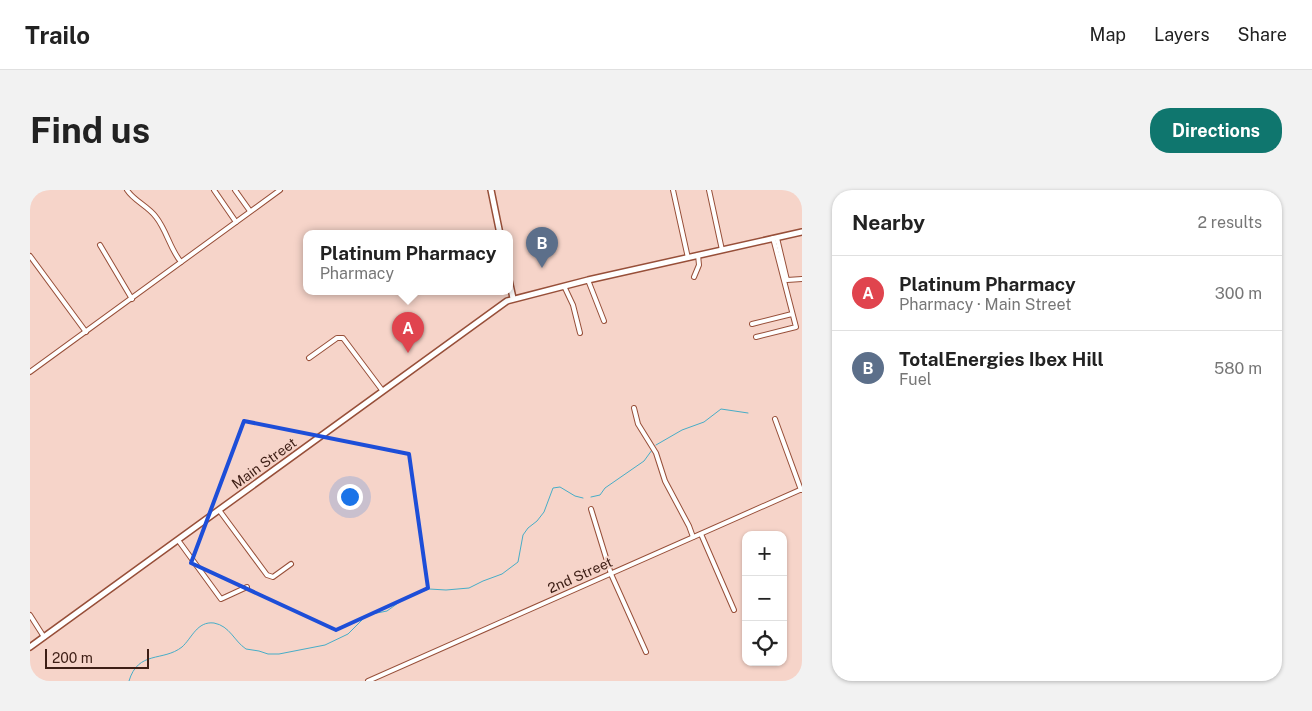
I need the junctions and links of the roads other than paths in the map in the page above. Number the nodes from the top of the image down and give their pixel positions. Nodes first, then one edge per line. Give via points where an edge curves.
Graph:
1 (127, 190) edge
2 (214, 190) edge
3 (235, 190) edge
4 (280, 190) edge
5 (492, 190) edge
6 (673, 190) edge
7 (709, 190) edge
8 (250, 211) junction
9 (236, 222) junction
10 (499, 230) edge
11 (802, 232) edge
12 (775, 238) junction
13 (100, 246) dead end
14 (722, 250) junction
15 (698, 255) junction
16 (30, 256) edge
17 (688, 258) junction
18 (181, 262) junction
19 (694, 276) dead end
20 (802, 279) edge
21 (588, 280) junction
22 (564, 286) junction
23 (512, 295) edge
24 (513, 298) junction
25 (132, 299) junction
26 (792, 314) junction
27 (604, 321) dead end
28 (752, 324) dead end
29 (796, 327) junction
30 (802, 330) edge
31 (86, 332) junction
32 (580, 333) dead end
33 (756, 337) dead end
34 (309, 358) dead end
35 (30, 372) edge
36 (382, 390) junction
37 (634, 408) dead end
38 (775, 419) dead end
39 (801, 490) edge
40 (591, 509) dead end
41 (219, 510) junction
42 (701, 534) junction
43 (692, 537) junction
44 (178, 540) junction
45 (291, 564) dead end
46 (611, 574) junction
47 (247, 587) dead end
48 (734, 610) dead end
49 (30, 615) edge
50 (44, 637) junction
51 (30, 647) edge
52 (646, 652) dead end
53 (368, 681) edge

1 - 18 street via 155,215
2 - 9 street
3 - 8 street
4 - 8 street
5 - 10 main road
6 - 17 street
7 - 14 street
8 - 9 street
9 - 18 street
11 - 12 main road, Main Street
12 - 14 main road, Main Street
12 - 20 street via 787,280
12 - 26 street
13 - 25 street
14 - 15 main road, Main Street
15 - 17 main road, Main Street
15 - 19 street via 699,265
16 - 31 street
17 - 21 main road, Main Street
18 - 25 street
21 - 22 main road, Main Street
21 - 27 street
22 - 24 main road, Main Street
22 - 32 street
23 - 24 main road
24 - 36 main road, Main Street via 491,310
25 - 31 street
26 - 28 street
26 - 29 street
29 - 30 street
29 - 33 street
31 - 35 street
34 - 36 street via 337,338 343,338
36 - 41 main road, Main Street
37 - 43 street via 638,424 656,453 665,481
38 - 39 street
39 - 42 street, 2nd Street
40 - 46 street
41 - 44 main road, Main Street
41 - 45 street via 268,576
42 - 43 street, 2nd Street
42 - 48 street
43 - 46 street, 2nd Street
44 - 47 street via 221,600
44 - 50 main road, Main Street
46 - 52 street
46 - 53 street, 2nd Street
49 - 50 street
50 - 51 main road, Main Street

